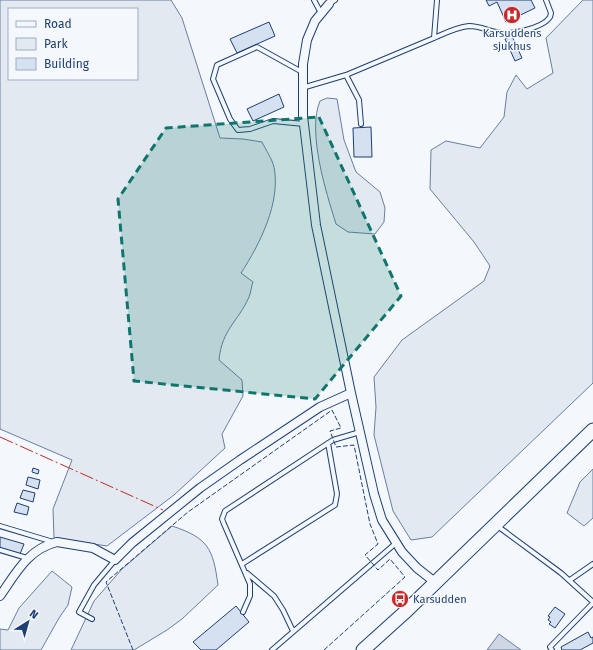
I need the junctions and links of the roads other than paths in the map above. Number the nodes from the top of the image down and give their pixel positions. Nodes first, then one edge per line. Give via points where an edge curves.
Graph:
1 (314, 0) edge
2 (437, 0) edge
3 (546, 0) edge
4 (332, 2) edge
5 (321, 14) junction
6 (434, 38) junction
7 (302, 72) junction
8 (346, 75) junction
9 (302, 89) junction
10 (304, 124) junction
11 (361, 124) dead end
12 (351, 393) junction
13 (593, 430) edge
14 (360, 432) junction
15 (328, 444) junction
16 (496, 525) junction
17 (0, 526) edge
18 (52, 543) junction
19 (396, 543) junction
20 (0, 550) edge
21 (27, 558) junction
22 (115, 560) junction
23 (242, 564) junction
24 (593, 564) edge
25 (245, 571) junction
26 (570, 580) junction
27 (436, 583) junction
28 (0, 596) edge
29 (593, 603) edge
30 (242, 612) dead end
31 (92, 619) dead end
32 (293, 631) junction
33 (272, 650) edge
34 (363, 650) edge
35 (552, 650) edge

1 - 5 lane
2 - 6 lane
3 - 6 lane via 551,13 542,24 505,34 469,26
4 - 5 street
5 - 7 street via 307,40
6 - 8 lane
7 - 9 street
7 - 10 lane via 256,47 217,65 213,79 230,119 238,130 250,129 273,121
8 - 9 lane
8 - 11 lane via 359,100
9 - 10 street
10 - 12 street via 316,224
12 - 14 street
12 - 22 street via 320,406 200,488
13 - 16 highway
14 - 15 lane
14 - 19 street via 382,520
15 - 23 lane via 337,494 335,505
15 - 23 lane via 224,511 222,519
16 - 26 lane
16 - 27 highway
17 - 18 lane
18 - 21 street
18 - 22 street via 93,548
19 - 27 street via 417,568
19 - 32 lane
20 - 21 lane
21 - 28 street
22 - 31 lane via 94,585 79,612
23 - 25 lane
24 - 26 lane
25 - 30 lane via 251,591
25 - 32 lane via 274,596
26 - 29 lane
27 - 34 highway
29 - 35 lane via 550,647
32 - 33 lane

